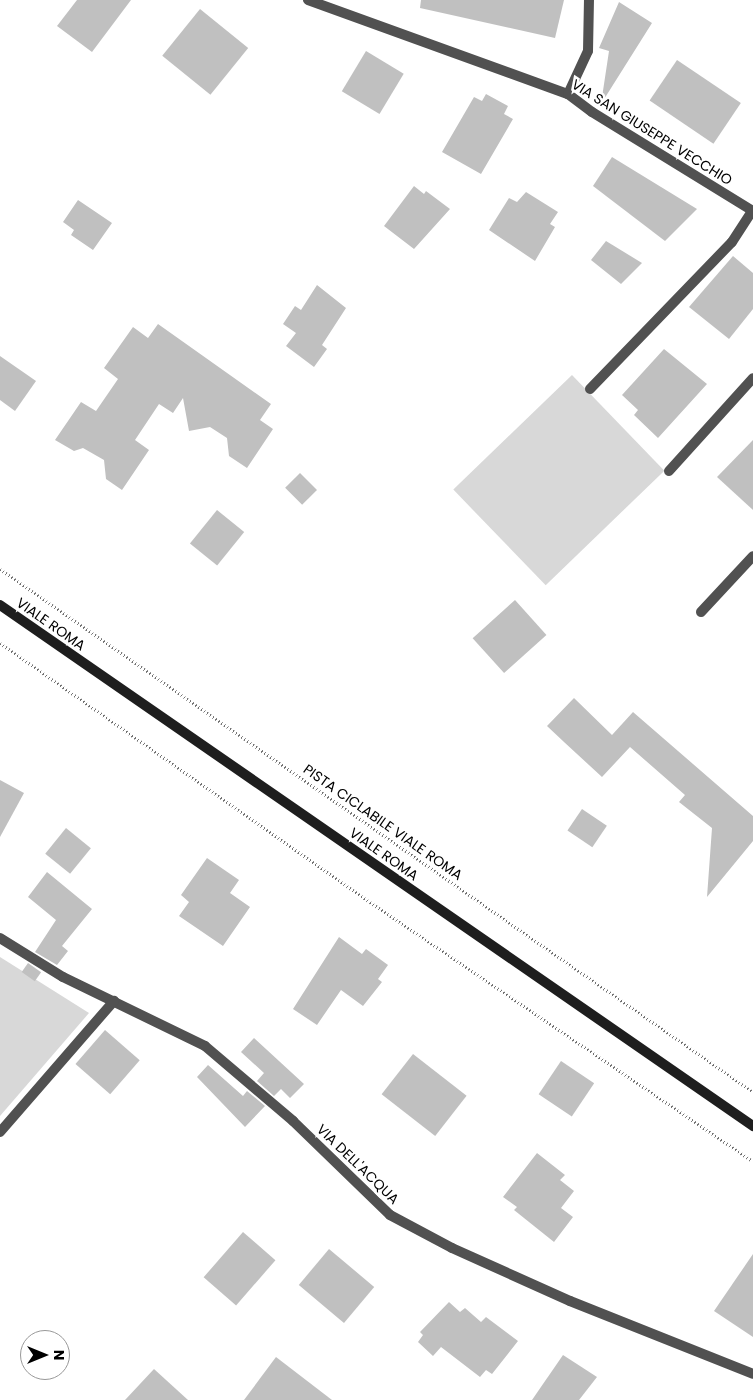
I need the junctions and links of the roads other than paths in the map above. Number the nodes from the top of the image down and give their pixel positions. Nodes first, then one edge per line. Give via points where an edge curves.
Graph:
1 (308, 0) edge
2 (589, 0) edge
3 (568, 94) junction
4 (753, 211) edge
5 (753, 378) edge
6 (590, 388) dead end
7 (669, 471) dead end
8 (753, 556) edge
9 (0, 605) edge
10 (701, 612) dead end
11 (0, 938) edge
12 (114, 1001) junction
13 (753, 1126) edge
14 (0, 1132) edge
15 (753, 1374) edge

1 - 3 street, VIA SAN GIUSEPPE VECCHIO
2 - 3 street via 588,51
3 - 4 street, VIA SAN GIUSEPPE VECCHIO
4 - 6 street via 732,242
5 - 7 street
8 - 10 street
9 - 13 main road, VIALE ROMA
11 - 12 street, VIA DELL'ACQUA via 63,977
12 - 14 street
12 - 15 street, VIA DELL'ACQUA via 206,1046 294,1121 390,1215 452,1248 570,1301

